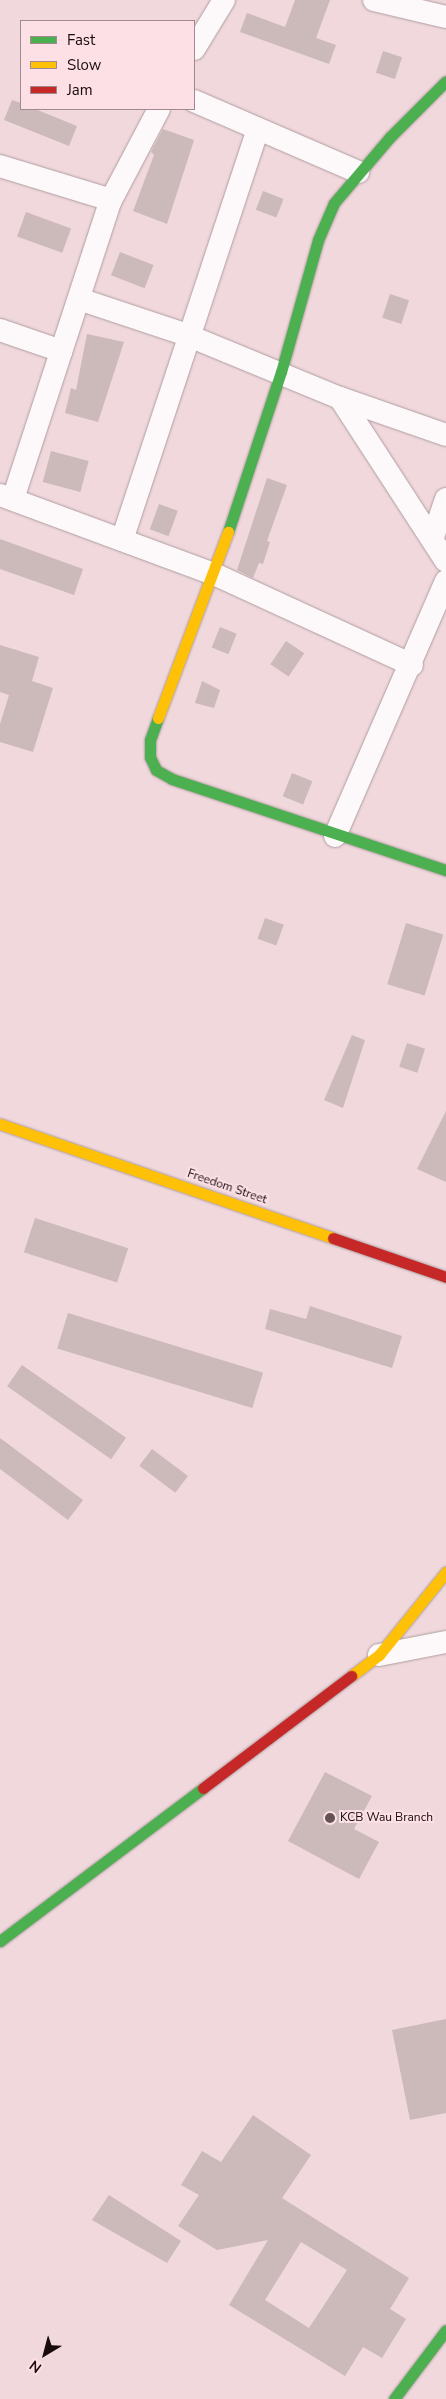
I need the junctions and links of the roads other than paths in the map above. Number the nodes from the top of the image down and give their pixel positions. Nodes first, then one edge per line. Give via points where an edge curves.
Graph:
1 (224, 0) edge
2 (374, 0) edge
3 (446, 18) edge
4 (195, 47) edge
5 (446, 81) edge
6 (195, 101) edge
7 (158, 110) edge
8 (258, 130) junction
9 (0, 166) edge
10 (358, 172) junction
11 (111, 200) junction
12 (79, 299) junction
13 (0, 330) edge
14 (188, 335) junction
15 (61, 351) junction
16 (281, 372) junction
17 (340, 398) junction
18 (445, 434) edge
19 (6, 497) edge
20 (446, 499) edge
21 (433, 538) junction
22 (122, 540) junction
23 (446, 561) edge
24 (214, 574) junction
25 (446, 581) edge
26 (412, 665) junction
27 (335, 836) junction
28 (446, 870) edge
29 (0, 1124) edge
30 (446, 1277) edge
31 (446, 1572) edge
32 (446, 1642) edge
33 (379, 1655) junction
34 (0, 1941) edge
35 (446, 2330) edge
36 (394, 2399) edge

1 - 4 street
2 - 3 street
5 - 10 street
6 - 8 street
7 - 11 street
8 - 10 street
8 - 14 street
9 - 11 street
10 - 16 street via 334,203 318,240
11 - 12 street
12 - 14 street
12 - 15 street
13 - 15 street
14 - 16 street
14 - 22 street
15 - 19 street
16 - 17 street
16 - 24 street
17 - 18 street
17 - 21 street
19 - 22 street
20 - 21 street
21 - 23 street
22 - 24 street
24 - 26 street
24 - 27 street via 150,740 150,757 156,770 172,779
25 - 26 street
26 - 27 street
27 - 28 street
29 - 30 street, Freedom Street
31 - 33 street
32 - 33 street
33 - 34 street
35 - 36 street

